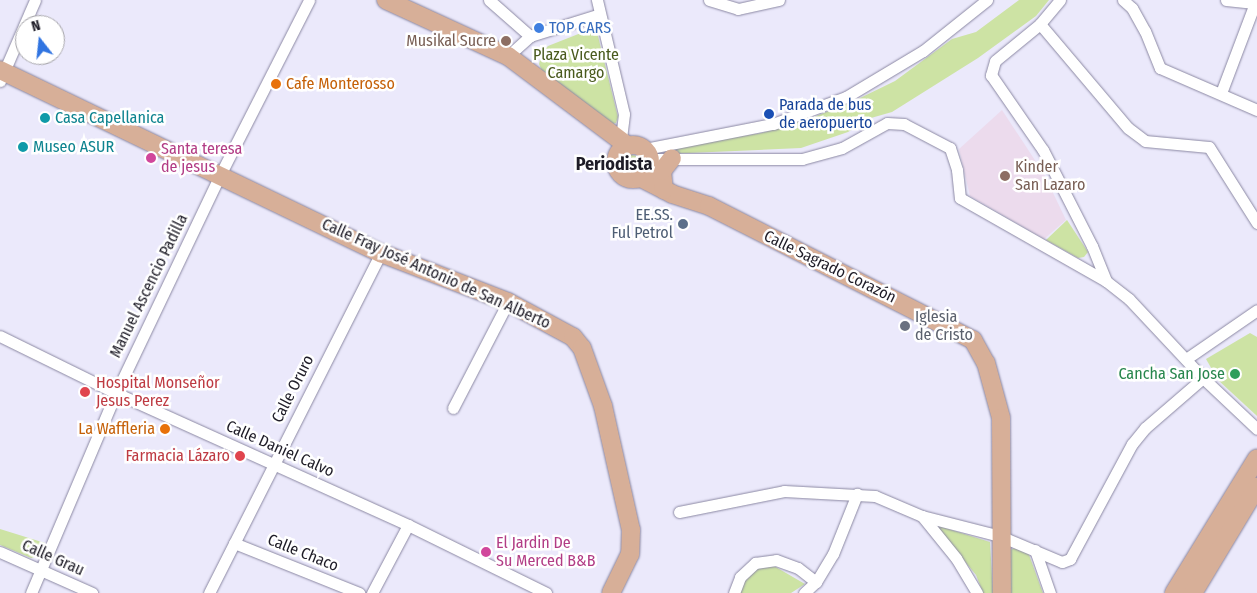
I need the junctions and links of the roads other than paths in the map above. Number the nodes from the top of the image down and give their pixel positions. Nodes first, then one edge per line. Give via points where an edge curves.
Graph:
1 (36, 0) edge
2 (309, 0) edge
3 (386, 0) edge
4 (489, 0) edge
5 (597, 0) edge
6 (709, 0) edge
7 (780, 0) edge
8 (988, 0) edge
9 (1060, 0) edge
10 (1123, 0) edge
11 (1226, 0) edge
12 (1256, 3) edge
13 (600, 14) junction
14 (1040, 24) junction
15 (530, 36) junction
16 (508, 56) junction
17 (1, 74) edge
18 (1221, 93) junction
19 (1257, 110) edge
20 (633, 149) junction
21 (672, 158) junction
22 (220, 175) junction
23 (641, 178) junction
24 (664, 190) junction
25 (1257, 223) edge
26 (381, 253) junction
27 (1106, 281) junction
28 (508, 302) junction
29 (1257, 310) edge
30 (0, 336) edge
31 (1186, 359) junction
32 (1203, 378) junction
33 (116, 393) junction
34 (453, 408) dead end
35 (1257, 430) edge
36 (1257, 458) edge
37 (273, 463) junction
38 (1257, 487) edge
39 (856, 494) junction
40 (679, 512) dead end
41 (922, 516) junction
42 (408, 525) junction
43 (1000, 536) junction
44 (234, 543) junction
45 (1035, 550) junction
46 (0, 552) edge
47 (41, 571) junction
48 (816, 582) junction
49 (31, 593) edge
50 (92, 593) edge
51 (209, 593) edge
52 (359, 593) edge
53 (372, 593) edge
54 (546, 593) edge
55 (611, 593) edge
56 (734, 593) edge
57 (804, 593) edge
58 (977, 593) edge
59 (1002, 593) edge
60 (1050, 593) edge
61 (1174, 593) edge
62 (1193, 593) edge

1 - 17 street
2 - 22 street, Manuel Ascencio Padilla
3 - 16 main road
4 - 15 street
5 - 13 street
6 - 7 street via 738,8
8 - 20 street via 922,51 846,97 772,124
9 - 14 street
10 - 18 street via 1132,8 1145,31 1160,68
11 - 12 street
12 - 18 street
13 - 15 street
13 - 20 street
14 - 25 street via 1128,128 1145,141 1209,147
14 - 27 street via 994,60 991,75 1043,150 1092,246
15 - 16 street
16 - 20 main road
17 - 22 main road, Calle Fray José Antonio de San Alberto
18 - 19 street
20 - 21 street
20 - 23 main road via 649,170
20 - 23 main road, Calle Sagrado Corazón via 616,164 620,174 630,180
21 - 24 main road via 662,171
21 - 27 street via 802,159 842,148 888,123 904,124 950,148 957,170 960,198
22 - 26 main road, Calle Fray José Antonio de San Alberto
22 - 33 street, Manuel Ascencio Padilla
23 - 24 main road, Calle Sagrado Corazón
24 - 43 main road, Calle Sagrado Corazón via 709,206 973,340 986,363 1002,418
26 - 28 main road, Calle Fray José Antonio de San Alberto
26 - 37 street, Calle Oruro
27 - 31 street via 1129,299
28 - 34 street
28 - 55 main road, Calle Fray José Antonio de San Alberto via 573,337 582,348 604,406 632,542
29 - 31 street
30 - 33 street, Calle Daniel Calvo
31 - 32 street
32 - 35 street
32 - 45 street via 1145,428 1132,444 1070,558 1062,562
33 - 37 street, Calle Daniel Calvo
33 - 47 street, Manuel Ascencio Padilla
36 - 61 main road
37 - 42 street, Calle Daniel Calvo
37 - 44 street, Calle Oruro
38 - 62 main road
39 - 40 street via 774,492
39 - 41 street via 875,496
39 - 48 street via 833,554
41 - 43 street
41 - 58 street via 956,558
42 - 53 street
42 - 54 street, Calle Daniel Calvo
43 - 45 street
43 - 59 main road, Calle Sagrado Corazón
44 - 51 street, Calle Oruro
44 - 52 street, Calle Chaco
45 - 60 street
46 - 47 street, Calle Grau
47 - 49 street, Manuel Ascencio Padilla
47 - 50 street, Calle Grau
48 - 56 street via 798,568 776,560 755,562 740,577
48 - 57 street

